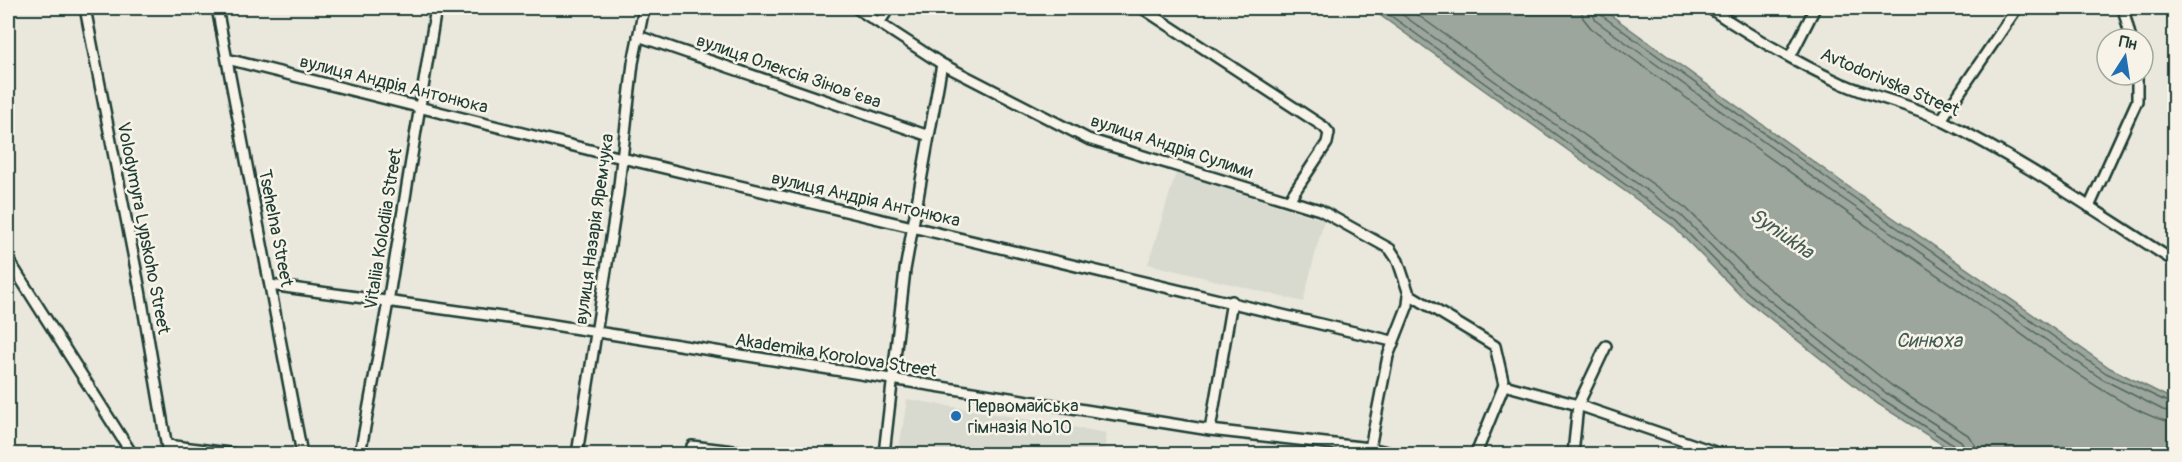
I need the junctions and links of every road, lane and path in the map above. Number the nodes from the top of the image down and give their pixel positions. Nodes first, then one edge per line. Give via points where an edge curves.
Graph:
1 (85, 8) edge
2 (216, 8) edge
3 (436, 8) edge
4 (644, 8) edge
5 (856, 8) edge
6 (889, 8) edge
7 (1142, 8) edge
8 (1709, 8) edge
9 (1815, 8) edge
10 (2017, 8) edge
11 (2123, 8) edge
12 (879, 23) junction
13 (2128, 27) edge
14 (638, 36) junction
15 (1790, 57) junction
16 (227, 59) junction
17 (942, 64) junction
18 (2137, 87) edge
19 (419, 107) junction
20 (1941, 120) junction
21 (929, 136) junction
22 (622, 158) junction
23 (1289, 200) junction
24 (2089, 207) junction
25 (913, 228) junction
26 (8, 259) edge
27 (2175, 261) edge
28 (270, 285) junction
29 (1409, 294) junction
30 (1232, 301) junction
31 (388, 302) junction
32 (596, 332) junction
33 (1392, 341) junction
34 (1606, 346) dead end
35 (892, 381) junction
36 (1503, 385) junction
37 (1578, 405) junction
38 (1210, 430) junction
39 (1370, 448) junction
40 (167, 450) edge
41 (132, 454) edge
42 (236, 454) edge
43 (302, 454) edge
44 (360, 454) edge
45 (577, 454) edge
46 (691, 454) edge
47 (758, 454) edge
48 (884, 454) edge
49 (1396, 454) edge
50 (1476, 454) edge
51 (1573, 454) edge
52 (1721, 454) edge

1 - 40 street, Volodymyra Lypskoho Street
2 - 16 street, Tsehelna Street
3 - 19 street, Vitaliia Kolodiia Street
4 - 14 street, вулиця Назарія Яремчука
5 - 12 street, вулиця Андрія Сулими
6 - 12 street
7 - 23 street via 1329,133 1327,143
8 - 15 street, Avtodorivska Street
9 - 15 street
10 - 20 street
11 - 13 street
12 - 17 street, вулиця Андрія Сулими
14 - 21 street, вулиця Олексія Зіновʼєва
14 - 22 street, вулиця Назарія Яремчука
15 - 20 street, Avtodorivska Street via 1843,84 1915,106
16 - 19 street, вулиця Андрія Антонюка
16 - 28 street, Tsehelna Street
17 - 21 street
17 - 23 street, вулиця Андрія Сулими via 1088,139
18 - 24 street via 2137,101
19 - 22 street, вулиця Андрія Антонюка
19 - 31 street, Vitaliia Kolodiia Street
20 - 24 street, Avtodorivska Street via 1998,149
21 - 25 street
22 - 25 street, вулиця Андрія Антонюка
22 - 32 street, вулиця Назарія Яремчука
23 - 29 street, вулиця Андрія Сулими via 1320,210 1390,249
24 - 27 street, Avtodorivska Street
25 - 30 street, вулиця Андрія Антонюка
25 - 35 street
26 - 41 street
28 - 31 street, Akademika Korolova Street
28 - 43 street, Tsehelna Street
29 - 33 street
29 - 36 street via 1495,346
30 - 33 street, вулиця Андрія Антонюка
30 - 38 street
31 - 32 street, Akademika Korolova Street
31 - 44 street, Vitaliia Kolodiia Street
32 - 35 street, Akademika Korolova Street
32 - 45 street, вулиця Назарія Яремчука
33 - 39 street
34 - 37 street
35 - 38 street, Akademika Korolova Street
35 - 48 street
36 - 37 street
36 - 50 street
37 - 51 street
37 - 52 street
38 - 39 street, Akademika Korolova Street
39 - 49 street, Akademika Korolova Street
40 - 42 street
46 - 47 street via 692,446

